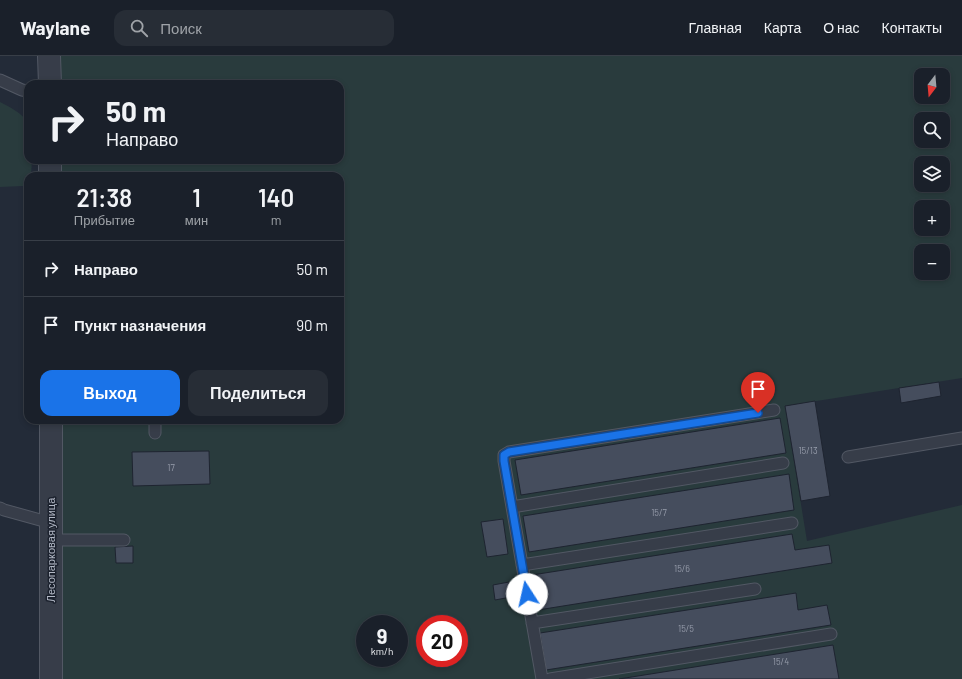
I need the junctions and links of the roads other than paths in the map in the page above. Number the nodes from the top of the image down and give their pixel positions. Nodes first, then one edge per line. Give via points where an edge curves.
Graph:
1 (50, 56) edge
2 (0, 80) edge
3 (50, 80) edge
4 (24, 90) edge
5 (774, 410) dead end
6 (51, 424) edge
7 (155, 424) edge
8 (155, 433) dead end
9 (962, 438) edge
10 (848, 457) dead end
11 (784, 463) dead end
12 (512, 507) junction
13 (0, 508) edge
14 (792, 524) dead end
15 (51, 531) junction
16 (124, 540) dead end
17 (522, 566) junction
18 (755, 589) dead end
19 (532, 622) junction
20 (831, 634) dead end
21 (51, 679) edge
22 (542, 679) edge
23 (550, 679) edge

1 - 3 street
2 - 4 lane
5 - 12 lane via 509,452 504,455 504,461
6 - 15 street, Лесопарковая улица
7 - 8 lane
9 - 10 lane
11 - 12 lane
12 - 17 lane
13 - 15 lane
14 - 17 lane
15 - 16 lane
15 - 21 street, Лесопарковая улица
17 - 19 lane
18 - 19 lane
19 - 22 lane
20 - 23 lane

